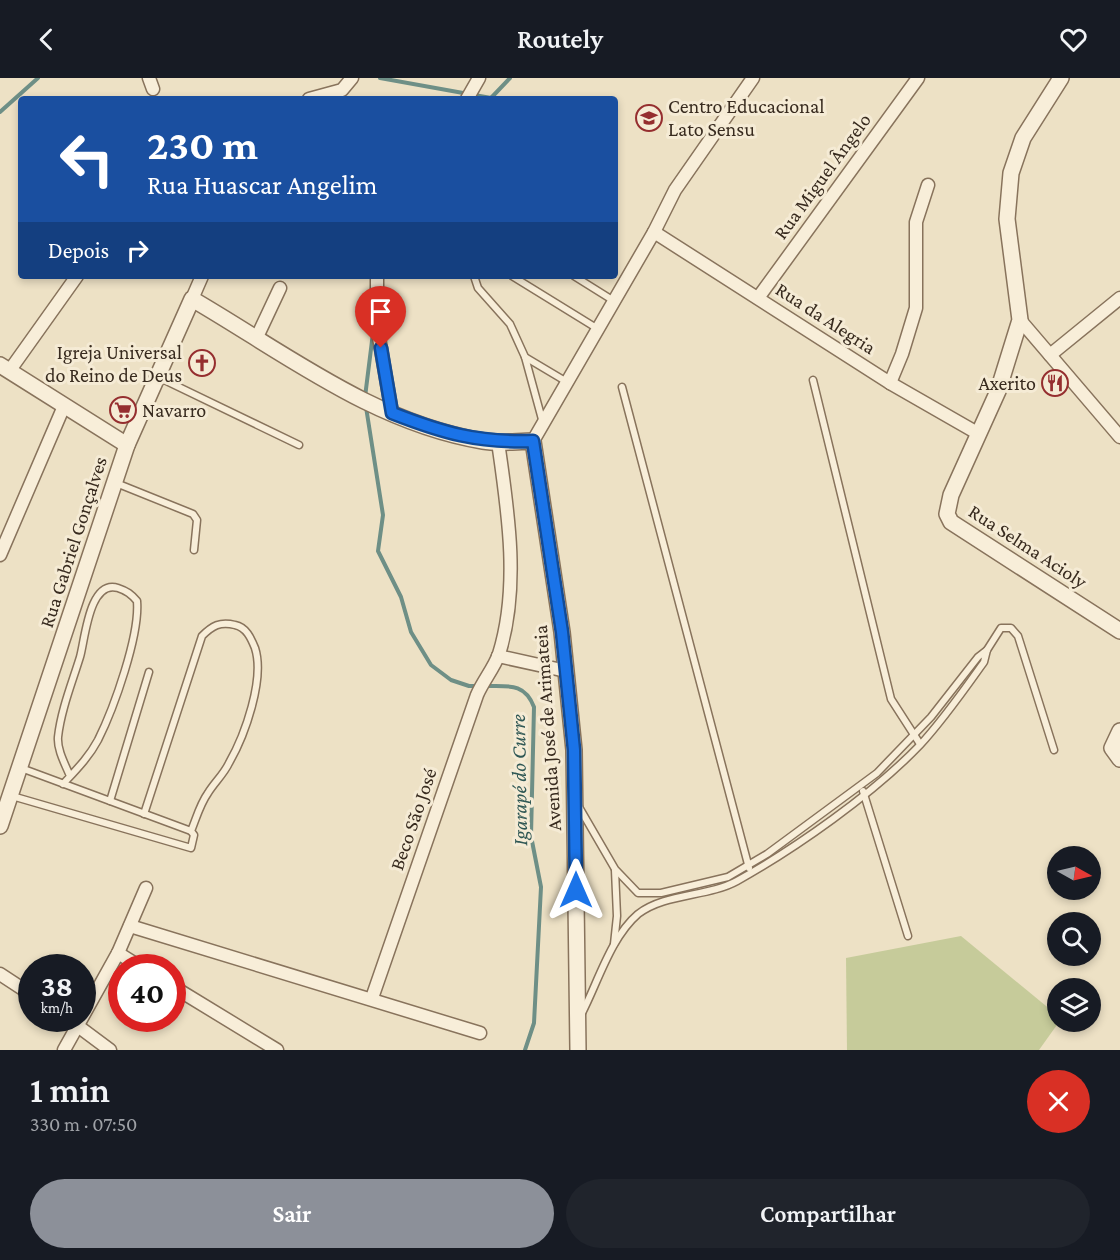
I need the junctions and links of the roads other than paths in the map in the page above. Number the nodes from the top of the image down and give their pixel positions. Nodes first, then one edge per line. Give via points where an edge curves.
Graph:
1 (478, 78) edge
2 (753, 78) edge
3 (918, 78) edge
4 (1061, 78) edge
5 (351, 80) edge
6 (322, 96) edge
7 (469, 96) edge
8 (928, 185) dead end
9 (654, 232) junction
10 (75, 279) edge
11 (200, 279) edge
12 (377, 279) edge
13 (475, 279) edge
14 (517, 279) edge
15 (579, 279) edge
16 (280, 288) dead end
17 (758, 298) junction
18 (1120, 298) edge
19 (192, 299) junction
20 (614, 301) junction
21 (1020, 320) junction
22 (598, 329) junction
23 (257, 337) junction
24 (1050, 355) junction
25 (525, 357) junction
26 (5, 368) edge
27 (157, 377) junction
28 (813, 380) dead end
29 (567, 382) junction
30 (890, 383) junction
31 (622, 387) dead end
32 (64, 406) junction
33 (392, 413) junction
34 (543, 424) junction
35 (979, 434) junction
36 (1120, 437) edge
37 (533, 441) junction
38 (498, 442) junction
39 (127, 445) junction
40 (299, 445) dead end
41 (115, 483) junction
42 (194, 549) dead end
43 (0, 555) edge
44 (1120, 631) edge
45 (987, 650) junction
46 (498, 656) junction
47 (566, 671) junction
48 (149, 672) dead end
49 (1120, 731) edge
50 (913, 736) junction
51 (920, 744) junction
52 (1054, 750) dead end
53 (1116, 754) edge
54 (21, 768) junction
55 (70, 776) junction
56 (63, 784) junction
57 (862, 790) junction
58 (11, 795) junction
59 (110, 801) junction
60 (576, 803) junction
61 (144, 814) junction
62 (0, 826) edge
63 (191, 831) junction
64 (750, 869) junction
65 (615, 870) junction
66 (146, 888) dead end
67 (130, 926) junction
68 (908, 936) dead end
69 (614, 947) junction
70 (118, 953) joint
71 (0, 974) edge
72 (18, 986) edge
73 (96, 994) edge
74 (186, 995) edge
75 (372, 998) junction
76 (577, 1022) junction
77 (75, 1032) edge
78 (87, 1032) edge
79 (480, 1033) dead end
80 (64, 1050) edge
81 (110, 1050) edge
82 (277, 1050) edge
83 (578, 1050) edge

1 - 7 street
2 - 9 street via 690,166
3 - 17 street, Rua Miguel Ângelo
4 - 21 street via 1023,138 1011,173 1007,219
5 - 6 street via 335,93
8 - 30 street via 916,222 916,308
9 - 17 street, Rua da Alegria
9 - 20 street
10 - 26 street
11 - 19 street, Rua Gabriel Gonçalves
12 - 33 street via 377,326
13 - 25 lane via 478,288 510,324
14 - 22 lane
15 - 20 lane
16 - 23 street
17 - 30 street, Rua da Alegria
18 - 24 street
19 - 23 street
19 - 27 street, Rua Gabriel Gonçalves
20 - 22 street
21 - 24 street
21 - 35 street via 998,391
22 - 29 street
23 - 33 street via 334,386
24 - 36 street
25 - 29 lane
25 - 34 lane
26 - 32 street
27 - 39 street, Rua Gabriel Gonçalves
27 - 40 lane
28 - 50 lane via 891,699
29 - 34 street
30 - 35 street, Rua da Alegria
31 - 64 lane
32 - 39 street
32 - 43 street
33 - 38 street via 434,429
34 - 37 street
35 - 44 street, Rua Selma Acioly via 951,495 947,514 957,526
37 - 38 street
37 - 47 street, Avenida José de Arimateia
38 - 46 street, Beco São José via 511,579
39 - 41 street, Rua Gabriel Gonçalves
41 - 42 lane via 193,514 197,520
41 - 54 street, Rua Gabriel Gonçalves
45 - 50 lane
45 - 51 lane via 984,662
45 - 52 lane via 1001,628 1006,626 1015,631
46 - 47 street
46 - 75 street, Beco São José via 477,695
47 - 60 street, Avenida José de Arimateia
48 - 59 lane
49 - 53 street
50 - 51 lane
50 - 57 lane
51 - 57 lane
54 - 56 lane
54 - 58 street, Rua Gabriel Gonçalves
55 - 55 lane via 58,739 63,712 91,606 103,590 115,587 137,600 134,637 98,740
55 - 56 lane
56 - 59 lane
57 - 64 lane
57 - 68 lane
58 - 62 street, Rua Gabriel Gonçalves
58 - 63 lane via 186,849 193,846
59 - 61 lane
60 - 65 lane
60 - 76 street, Avenida José de Arimateia
61 - 63 lane
61 - 63 lane via 202,636 212,626 237,625 251,636 256,652 254,703 230,763 206,795
64 - 65 lane via 661,893 643,894 634,891
64 - 69 lane via 734,882 641,913 629,923
65 - 69 lane
66 - 67 street
67 - 70 street
67 - 75 street
69 - 76 lane
70 - 73 street
71 - 72 street
74 - 82 street
75 - 79 street
76 - 83 street, Avenida José de Arimateia
77 - 80 street
78 - 81 street

